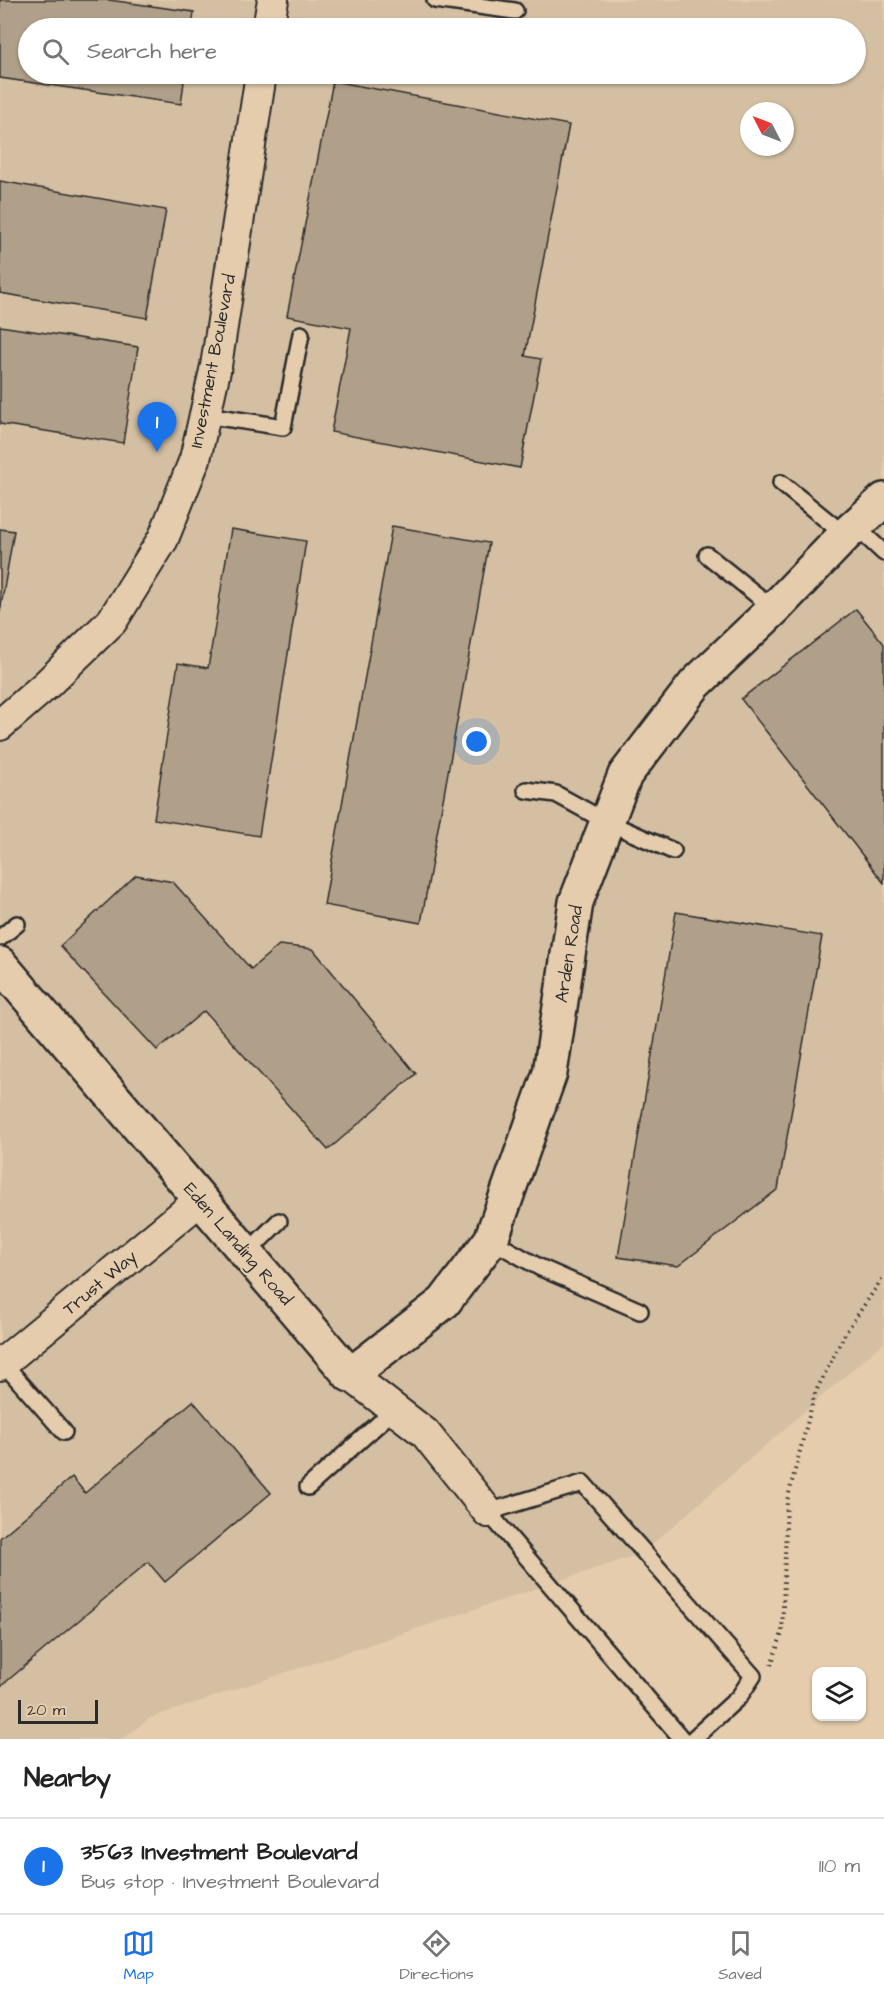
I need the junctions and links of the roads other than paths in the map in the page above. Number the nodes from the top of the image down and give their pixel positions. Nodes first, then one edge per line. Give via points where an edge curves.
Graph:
1 (273, 0) edge
2 (435, 0) edge
3 (515, 11) dead end
4 (270, 18) edge
5 (259, 84) edge
6 (301, 334) dead end
7 (206, 415) junction
8 (781, 483) dead end
9 (884, 500) edge
10 (850, 531) junction
11 (884, 553) edge
12 (707, 555) dead end
13 (774, 609) junction
14 (0, 725) edge
15 (526, 790) dead end
16 (607, 822) junction
17 (673, 851) dead end
18 (17, 924) dead end
19 (0, 938) edge
20 (3, 975) edge
21 (200, 1200) junction
22 (279, 1221) dead end
23 (491, 1240) junction
24 (246, 1254) junction
25 (640, 1311) dead end
26 (2, 1364) edge
27 (350, 1375) junction
28 (394, 1409) junction
29 (64, 1432) dead end
30 (308, 1487) dead end
31 (488, 1512) junction
32 (682, 1739) edge
33 (693, 1739) edge

1 - 4 street
2 - 3 lane
5 - 7 street, Investment Boulevard
6 - 7 lane via 284,427
7 - 14 street, Investment Boulevard via 195,459 163,539 112,621
8 - 10 lane
9 - 10 street, Arden Road
10 - 11 lane
10 - 13 street, Arden Road
12 - 13 lane
13 - 16 street, Arden Road via 695,684 625,775
15 - 16 lane via 556,794
16 - 17 lane
16 - 23 street, Arden Road via 576,902 550,1073
18 - 19 lane
20 - 21 street, Eden Landing Road
21 - 24 street, Eden Landing Road
21 - 26 street, Trust Way
22 - 24 lane
23 - 25 lane via 539,1267
23 - 27 street, Arden Road via 444,1302
24 - 27 street, Eden Landing Road
26 - 29 lane
27 - 28 street, Eden Landing Road
28 - 30 lane
28 - 31 street, Eden Landing Road via 425,1433
31 - 32 lane
31 - 33 lane via 583,1484 753,1676 739,1697

